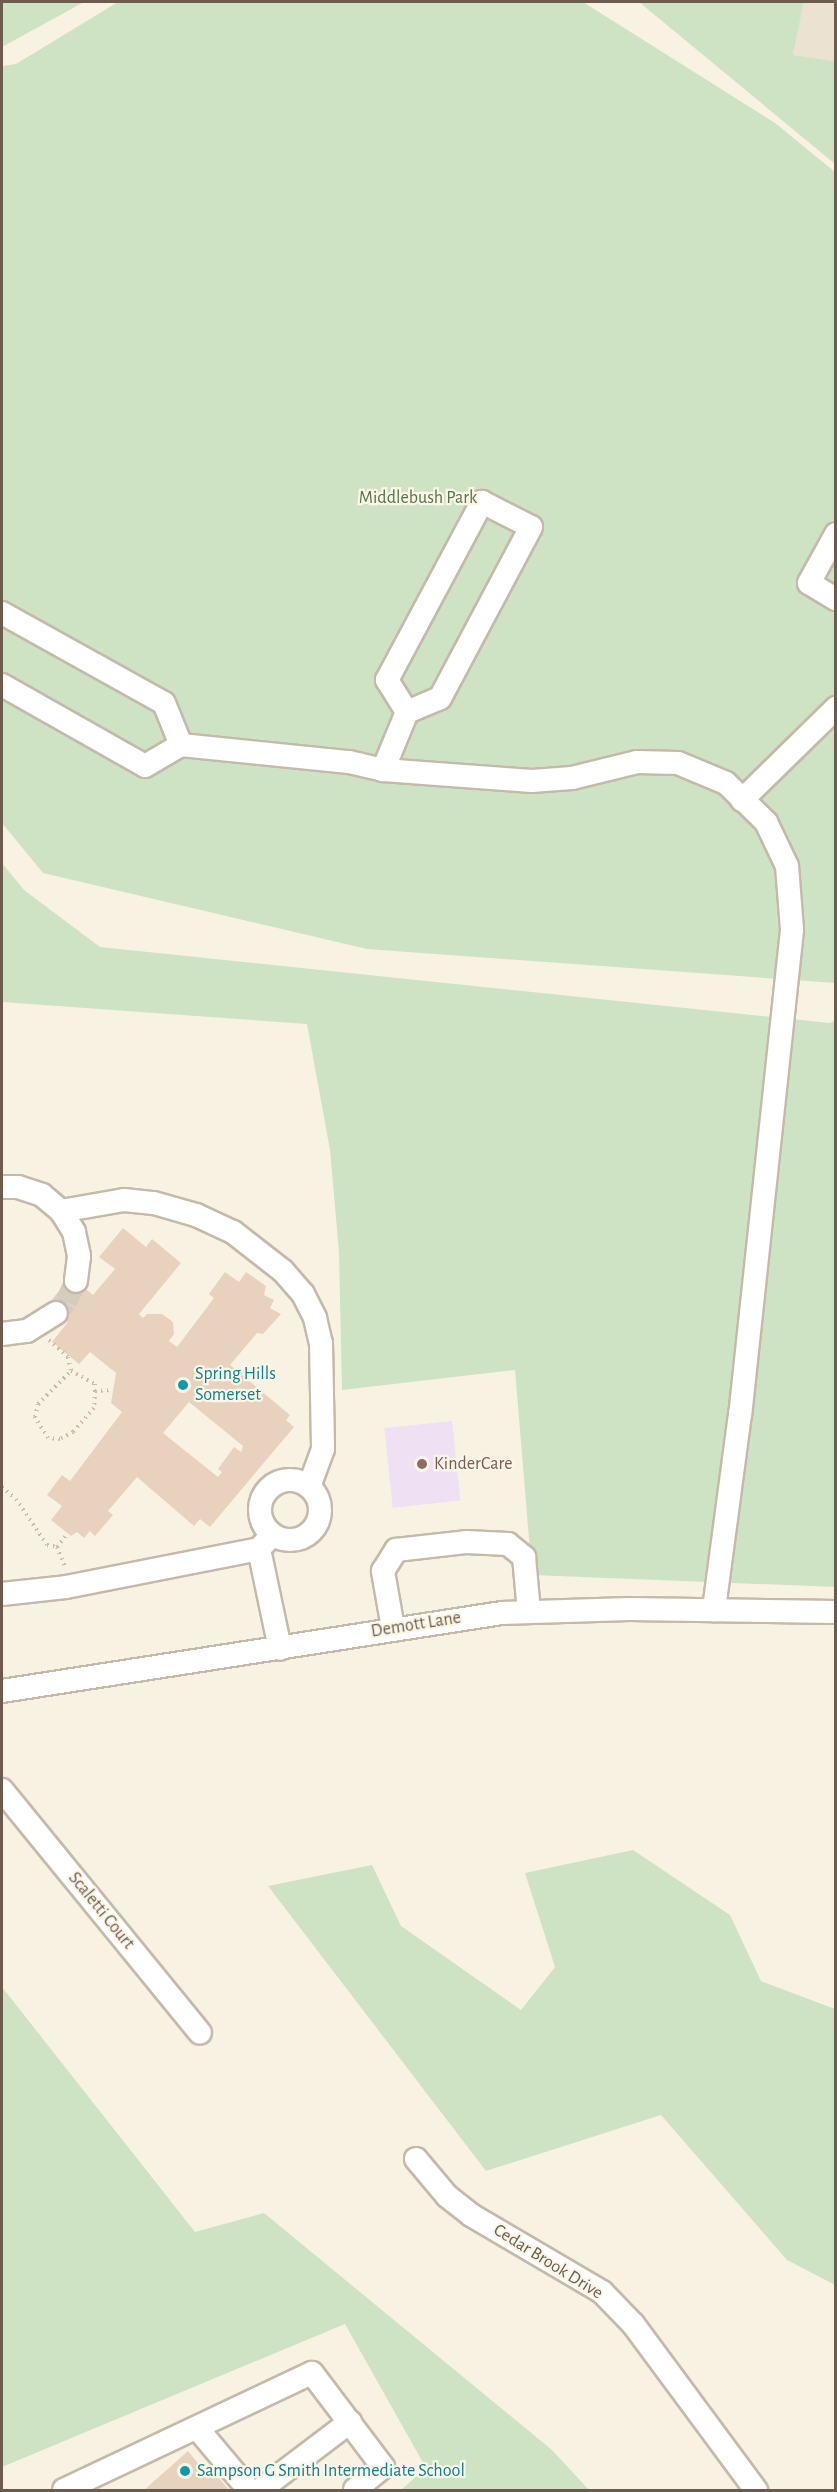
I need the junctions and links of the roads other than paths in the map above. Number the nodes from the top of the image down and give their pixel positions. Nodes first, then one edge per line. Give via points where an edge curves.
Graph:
1 (836, 534) edge
2 (836, 599) edge
3 (2, 613) edge
4 (2, 685) edge
5 (836, 708) edge
6 (407, 712) junction
7 (180, 745) junction
8 (383, 770) junction
9 (742, 800) junction
10 (2, 1187) edge
11 (61, 1211) junction
12 (76, 1281) tunnel mouth
13 (56, 1313) tunnel mouth
14 (2, 1335) edge
15 (309, 1487) junction
16 (265, 1542) junction
17 (2, 1594) edge
18 (714, 1610) junction
19 (529, 1612) junction
20 (836, 1612) edge
21 (393, 1628) junction
22 (280, 1649) junction
23 (2, 1691) edge
24 (2, 1790) edge
25 (200, 2033) dead end
26 (416, 2159) dead end
27 (350, 2422) junction
28 (197, 2428) junction
29 (64, 2490) edge
30 (249, 2490) edge
31 (260, 2490) edge
32 (355, 2490) edge
33 (756, 2490) edge

1 - 2 street via 809,583
3 - 7 street via 164,703
4 - 7 street via 145,766
5 - 9 street
6 - 6 street via 387,680 482,502 531,527 440,698
6 - 8 street
7 - 8 street via 349,762
8 - 9 street via 532,782 572,778 637,762 678,763 726,783
9 - 18 street via 766,822 786,866 792,930 740,1414
10 - 11 street via 18,1187 42,1195
11 - 12 street via 74,1232 79,1256
11 - 15 street via 124,1200 154,1203 196,1215 233,1232 283,1271 303,1294 321,1342 323,1449
13 - 14 street via 27,1331
15 - 16 street via 319,1515 310,1533 293,1540
15 - 16 street via 290,1480 271,1487 265,1494 260,1512
16 - 17 street via 66,1587
16 - 22 street
18 - 19 street, Demott Lane
18 - 20 street, Demott Lane
19 - 21 street, Demott Lane
19 - 21 street via 524,1557 508,1544 466,1542 396,1550 383,1571
21 - 22 street, Demott Lane
22 - 23 street, Demott Lane
24 - 25 street, Scaletti Court
26 - 33 street, Cedar Brook Drive via 447,2196 471,2215 602,2292 633,2324
27 - 28 street via 312,2373
27 - 31 street
27 - 32 street via 383,2467
28 - 29 street
28 - 30 street

